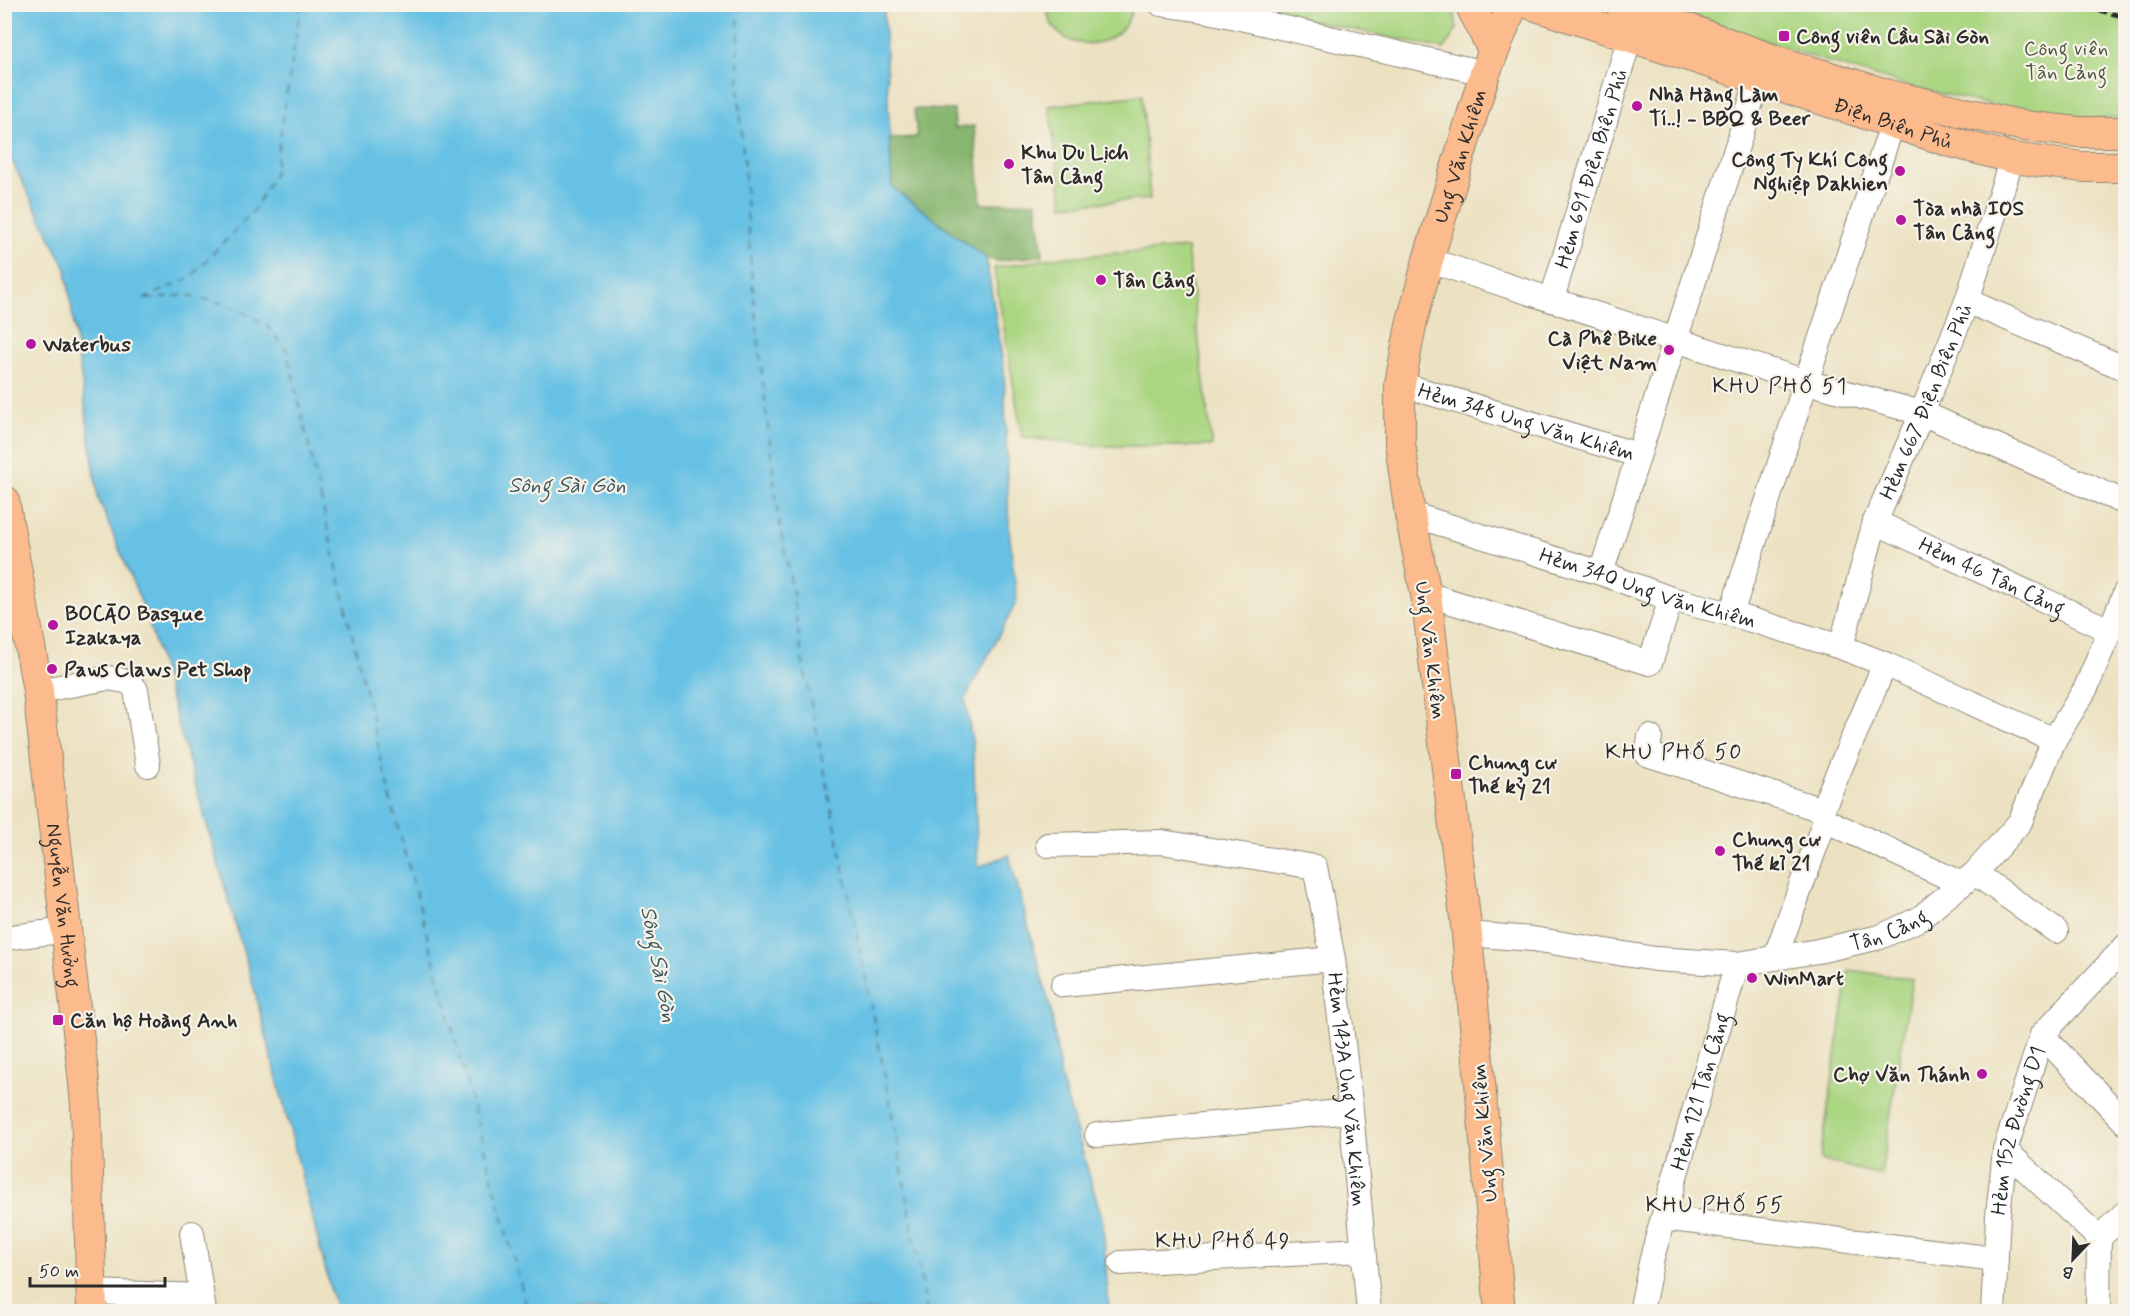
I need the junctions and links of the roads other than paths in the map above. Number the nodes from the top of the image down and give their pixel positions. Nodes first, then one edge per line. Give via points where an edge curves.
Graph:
1 (1161, 4) edge
2 (1470, 4) edge
3 (1513, 4) edge
4 (1530, 4) edge
5 (1620, 4) edge
6 (1212, 8) edge
7 (1630, 37) junction
8 (1489, 62) junction
9 (1758, 80) junction
10 (1892, 125) junction
11 (2126, 132) edge
12 (2012, 158) junction
13 (2126, 167) edge
14 (1428, 260) junction
15 (1552, 299) junction
16 (1967, 302) junction
17 (1675, 340) junction
18 (2126, 369) edge
19 (1806, 382) junction
20 (1400, 384) junction
21 (1922, 413) junction
22 (1638, 455) junction
23 (4, 500) edge
24 (2126, 503) edge
25 (1410, 514) junction
26 (1875, 522) junction
27 (1601, 573) junction
28 (2126, 591) edge
29 (1426, 594) junction
30 (1671, 599) junction
31 (1731, 614) junction
32 (2109, 630) junction
33 (1841, 646) junction
34 (1885, 664) junction
35 (38, 691) junction
36 (1650, 737) dead end
37 (2054, 740) junction
38 (148, 765) dead end
39 (1823, 815) junction
40 (1048, 845) dead end
41 (1969, 879) junction
42 (67, 930) junction
43 (2056, 931) dead end
44 (1467, 934) junction
45 (4, 938) edge
46 (1775, 958) junction
47 (1333, 959) junction
48 (2121, 960) edge
49 (1737, 964) junction
50 (1063, 985) dead end
51 (2042, 1035) junction
52 (1351, 1112) junction
53 (2126, 1123) edge
54 (1097, 1134) dead end
55 (2005, 1150) junction
56 (2126, 1212) edge
57 (1663, 1218) junction
58 (192, 1233) dead end
59 (2099, 1238) junction
60 (1363, 1250) junction
61 (1996, 1259) junction
62 (1121, 1263) dead end
63 (93, 1302) edge
64 (202, 1304) edge
65 (1369, 1311) edge
66 (1500, 1311) edge
67 (1641, 1311) edge
68 (1994, 1311) edge
69 (2098, 1311) edge

1 - 6 street
2 - 8 main road
3 - 8 main road, Ung Văn Khiêm
4 - 7 main road, Điện Biên Phủ
5 - 11 main road, Điện Biên Phủ via 1774,60 1893,96 2024,126
6 - 8 street
7 - 9 main road, Điện Biên Phủ
7 - 15 street, Hẻm 691 Điện Biên Phủ
8 - 14 main road, Ung Văn Khiêm
9 - 10 main road, Điện Biên Phủ
9 - 17 street
10 - 12 main road, Điện Biên Phủ
10 - 19 street
12 - 13 main road, Điện Biên Phủ via 2083,167
12 - 16 street, Hẻm 667 Điện Biên Phủ
14 - 15 street
14 - 20 main road, Ung Văn Khiêm
15 - 17 street
16 - 18 street
16 - 21 street, Hẻm 667 Điện Biên Phủ
17 - 19 street
17 - 22 street
19 - 21 street
19 - 31 street
20 - 22 street, Hẻm 348 Ung Văn Khiêm
20 - 25 main road, Ung Văn Khiêm via 1400,443
21 - 24 street
21 - 26 street, Hẻm 667 Điện Biên Phủ
22 - 27 street, Hẻm 348 Ung Văn Khiêm
23 - 35 main road, Nguyễn Văn Hưởng
25 - 27 street, Hẻm 340 Ung Văn Khiêm
25 - 29 main road, Ung Văn Khiêm
26 - 32 street, Hẻm 46 Tân Cảng
26 - 33 street, Hẻm 667 Điện Biên Phủ
27 - 30 street, Hẻm 340 Ung Văn Khiêm
28 - 32 street, Tân Cảng
29 - 30 street via 1650,663
29 - 44 main road, Ung Văn Khiêm
30 - 31 street, Hẻm 340 Ung Văn Khiêm
31 - 33 street, Hẻm 340 Ung Văn Khiêm
32 - 37 street, Tân Cảng via 2086,688
33 - 34 street, Hẻm 340 Ung Văn Khiêm
34 - 37 street, Hẻm 340 Ung Văn Khiêm
34 - 39 street
35 - 38 street via 108,678 130,682 136,690
35 - 42 main road, Nguyễn Văn Hưởng
36 - 39 street via 1647,754
37 - 41 street, Tân Cảng via 2020,822
39 - 41 street
39 - 46 street
40 - 47 street, Hẻm 143A Ung Văn Khiêm via 1162,842 1315,867
41 - 43 street
41 - 46 street, Tân Cảng via 1919,919 1881,937
42 - 45 street
42 - 63 main road, Nguyễn Văn Hưởng via 86,1105
44 - 49 street, Tân Cảng via 1533,939 1655,959
44 - 66 main road, Ung Văn Khiêm
46 - 49 street, Tân Cảng
47 - 50 street
47 - 52 street, Hẻm 143A Ung Văn Khiêm
48 - 51 street, Hẻm 152 Đường D1
49 - 57 street, Hẻm 121 Tân Cảng
51 - 53 street
51 - 55 street, Hẻm 152 Đường D1
52 - 54 street
52 - 60 street, Hẻm 143A Ung Văn Khiêm
55 - 59 street
55 - 61 street, Hẻm 152 Đường D1
56 - 59 street
57 - 61 street
57 - 67 street, Hẻm 121 Tân Cảng
58 - 64 street
59 - 69 street
60 - 62 street
60 - 65 street, Hẻm 143A Ung Văn Khiêm
61 - 68 street, Hẻm 152 Đường D1
63 - 64 street

